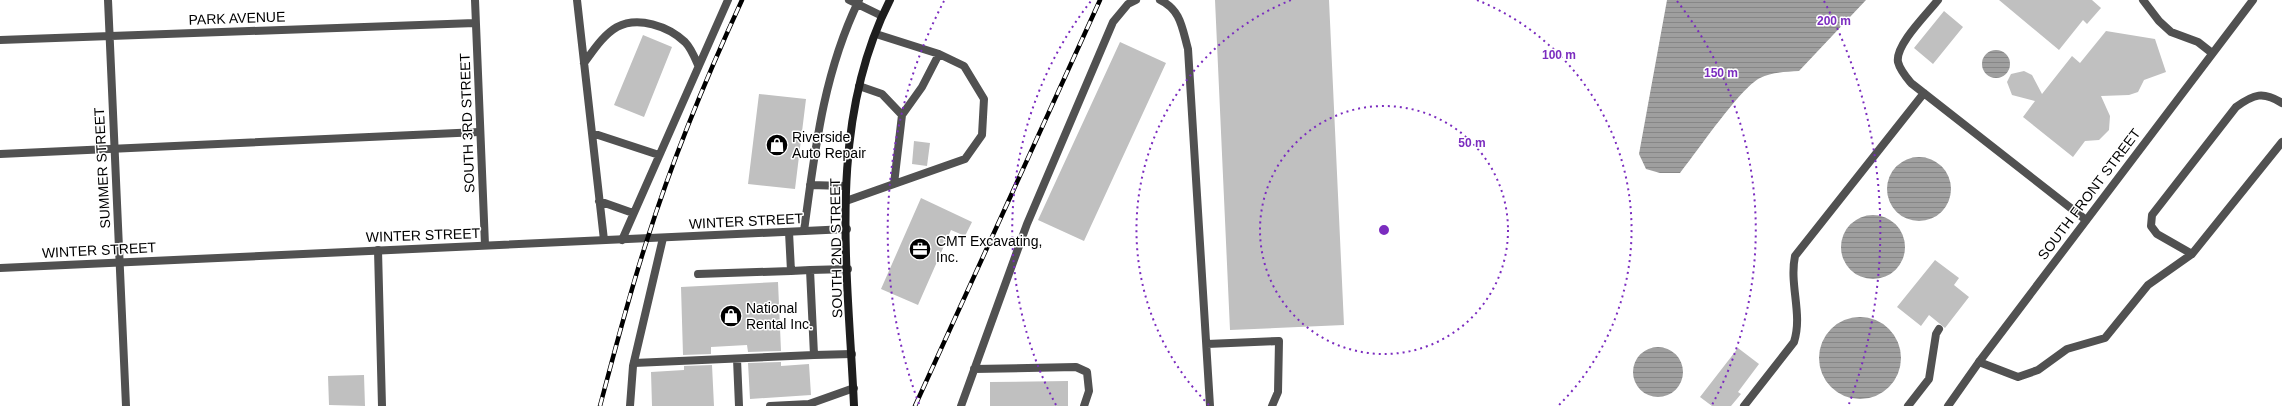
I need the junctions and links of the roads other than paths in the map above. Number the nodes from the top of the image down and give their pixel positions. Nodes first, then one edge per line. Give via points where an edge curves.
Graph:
1 (108, 0) edge
2 (475, 0) edge
3 (577, 0) edge
4 (728, 0) edge
5 (849, 0) edge
6 (890, 0) edge
7 (1136, 0) edge
8 (1161, 0) edge
9 (1938, 0) edge
10 (2143, 0) edge
11 (2246, 0) edge
12 (2253, 0) edge
13 (858, 2) edge
14 (2244, 10) junction
15 (882, 16) junction
16 (476, 23) junction
17 (876, 34) junction
18 (109, 36) junction
19 (0, 40) edge
20 (2212, 53) junction
21 (939, 54) junction
22 (584, 63) junction
23 (698, 65) junction
24 (858, 86) junction
25 (1924, 93) junction
26 (2282, 104) edge
27 (902, 114) junction
28 (479, 132) junction
29 (592, 133) junction
30 (2282, 142) edge
31 (114, 148) junction
32 (0, 154) edge
33 (659, 155) junction
34 (894, 184) junction
35 (810, 185) junction
36 (846, 186) junction
37 (599, 201) junction
38 (846, 201) junction
39 (633, 213) junction
40 (2086, 220) junction
41 (846, 229) junction
42 (804, 231) junction
43 (789, 232) junction
44 (663, 238) junction
45 (604, 240) junction
46 (622, 240) junction
47 (485, 245) junction
48 (378, 250) junction
49 (2192, 254) junction
50 (120, 262) junction
51 (0, 268) edge
52 (848, 269) junction
53 (810, 270) junction
54 (791, 271) junction
55 (698, 274) dead end
56 (1939, 329) dead end
57 (1207, 344) junction
58 (852, 354) junction
59 (814, 356) junction
60 (737, 359) junction
61 (1979, 362) junction
62 (634, 363) junction
63 (974, 369) junction
64 (854, 388) junction
65 (126, 406) edge
66 (382, 406) edge
67 (630, 406) edge
68 (739, 406) edge
69 (770, 406) edge
70 (854, 406) edge
71 (961, 406) edge
72 (1084, 406) edge
73 (1210, 406) edge
74 (1272, 406) edge
75 (1744, 406) edge
76 (1908, 406) edge
77 (1948, 406) edge

1 - 18 street, SUMMER STREET
2 - 16 street, SOUTH 3RD STREET
3 - 22 street
4 - 23 street
5 - 13 street
6 - 15 main road, SOUTH 2ND STREET
7 - 63 street via 1128,4 1113,22 1027,224
8 - 57 street via 1172,6 1181,21 1188,49
9 - 25 street via 1899,49 1898,62 1903,72 1911,83
10 - 20 street via 2171,32 2198,42
11 - 14 street
12 - 14 street, SOUTH FRONT STREET
13 - 15 street
13 - 35 street via 835,61 821,112
14 - 20 street, SOUTH FRONT STREET
15 - 17 main road, SOUTH 2ND STREET
16 - 18 street, PARK AVENUE
16 - 28 street, SOUTH 3RD STREET
17 - 21 street
17 - 24 main road, SOUTH 2ND STREET
18 - 19 street, PARK AVENUE
18 - 31 street, SUMMER STREET
20 - 40 street, SOUTH FRONT STREET
21 - 27 street via 922,87
21 - 34 street via 964,66 984,99 982,135 965,159
22 - 23 street via 600,42 616,28 634,22 651,24 672,32 686,42
22 - 29 street
23 - 33 street
24 - 27 street via 882,94
24 - 36 main road, SOUTH 2ND STREET
25 - 40 street
25 - 75 street via 1795,256 1792,269 1797,331 1794,342
26 - 49 street via 2270,95 2251,97 2236,107 2152,215 2151,226 2157,234
27 - 34 street
28 - 31 street
28 - 47 street, SOUTH 3RD STREET
29 - 33 street
29 - 37 street
30 - 49 street
31 - 32 street
31 - 50 street, SUMMER STREET
33 - 39 street
34 - 38 street
35 - 36 street
35 - 42 street
36 - 38 main road, SOUTH 2ND STREET
37 - 39 street
37 - 45 street
38 - 41 main road, SOUTH 2ND STREET
39 - 46 street
40 - 61 street, SOUTH FRONT STREET
41 - 42 street, WINTER STREET
41 - 52 main road, SOUTH 2ND STREET
42 - 43 street, WINTER STREET
43 - 44 street, WINTER STREET
43 - 54 street
44 - 46 street, WINTER STREET
44 - 62 street
45 - 46 street, WINTER STREET
45 - 47 street, WINTER STREET
47 - 48 street, WINTER STREET
48 - 50 street, WINTER STREET
48 - 66 street
49 - 61 street via 2148,286 2104,338 2067,349 2038,370 2018,377
50 - 51 street, WINTER STREET
50 - 65 street, SUMMER STREET
52 - 53 street
52 - 58 main road, SOUTH 2ND STREET
53 - 54 street
53 - 59 street
54 - 55 street
56 - 76 street via 1929,379
57 - 73 street
57 - 74 street via 1279,341 1278,392
58 - 59 street
58 - 64 main road, SOUTH 2ND STREET
59 - 60 street
60 - 62 street
60 - 68 street
61 - 77 street, SOUTH FRONT STREET
62 - 67 street
63 - 71 street
63 - 72 street via 1076,367 1087,372 1089,391
64 - 69 street via 809,404
64 - 70 main road, SOUTH 2ND STREET

